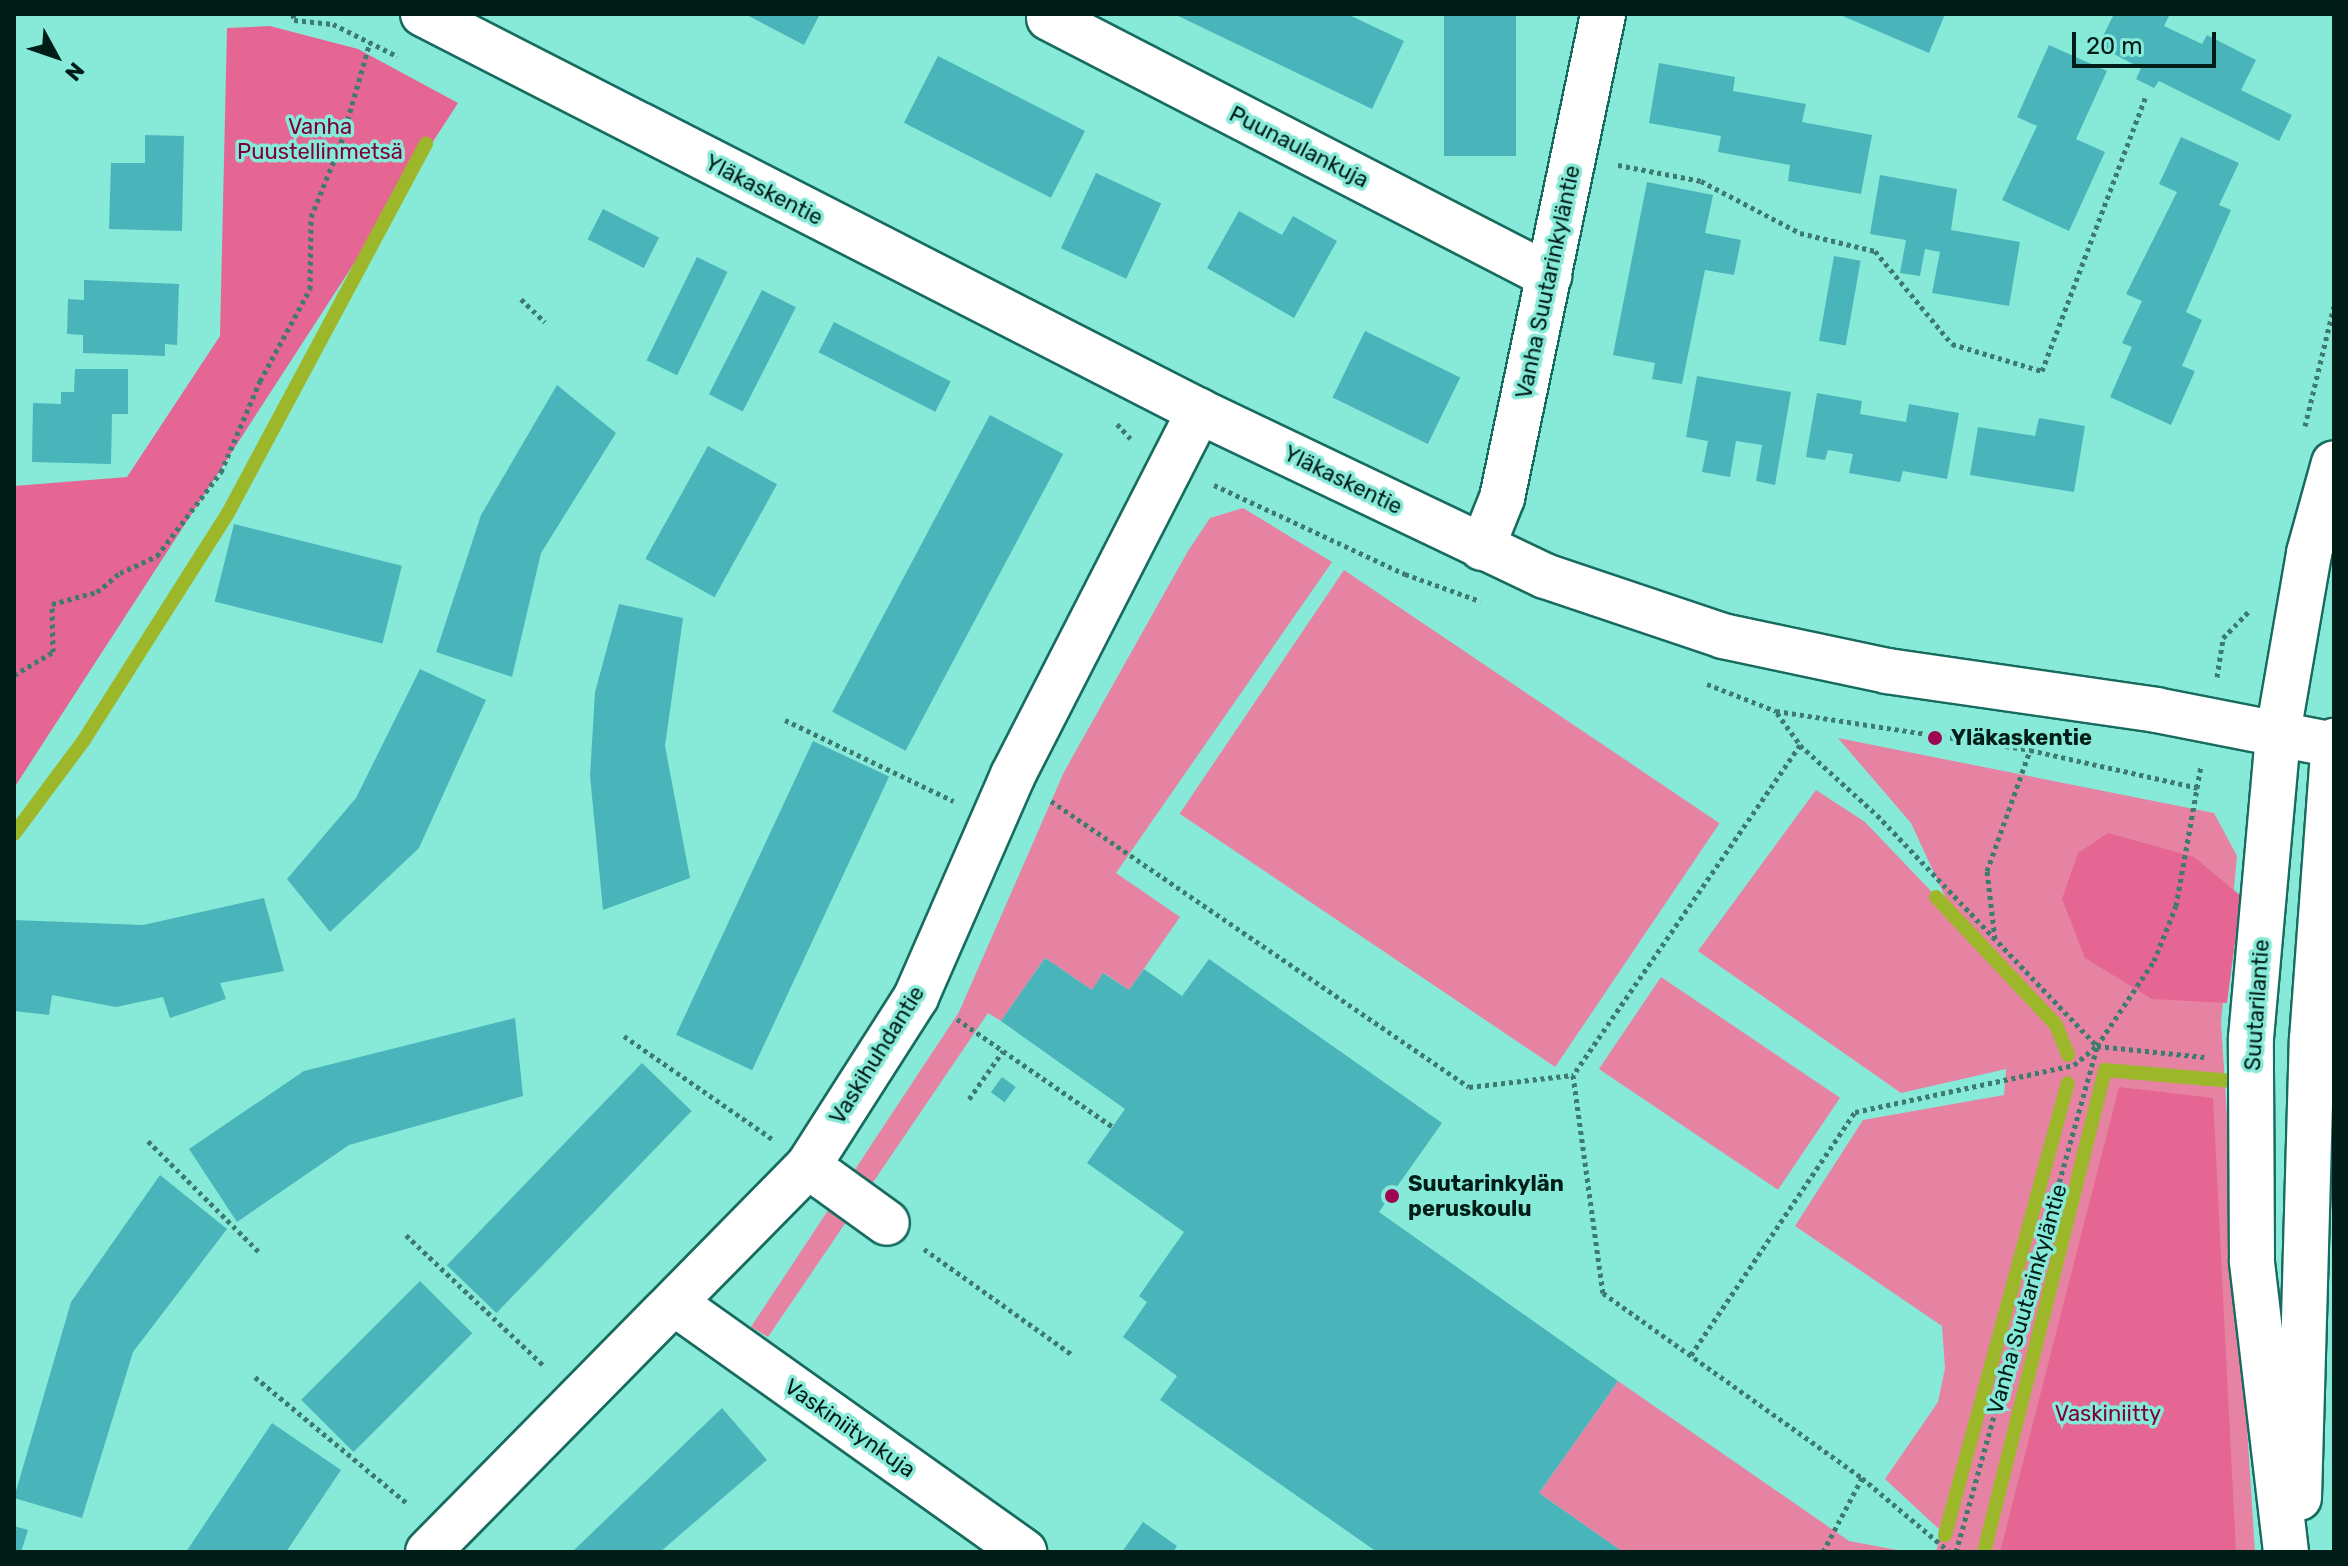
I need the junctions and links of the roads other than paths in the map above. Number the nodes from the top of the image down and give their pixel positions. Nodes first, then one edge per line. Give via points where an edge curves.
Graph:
1 (423, 14) edge
2 (1603, 14) edge
3 (1049, 18) dead end
4 (1549, 276) junction
5 (1199, 411) junction
6 (2334, 463) edge
7 (1482, 548) junction
8 (2278, 733) junction
9 (2334, 744) edge
10 (793, 1155) junction
11 (887, 1223) road end
12 (677, 1305) junction
13 (423, 1532) edge
14 (1024, 1552) edge
15 (2286, 1552) edge
16 (2296, 1552) edge

1 - 5 street, Yläkaskentie
2 - 4 street, Vanha Suutarinkyläntie
3 - 4 street, Puunaulankuja
4 - 7 street, Vanha Suutarinkyläntie via 1502,498
5 - 7 street, Yläkaskentie
5 - 10 street, Vaskihuhdantie via 1013,775 916,997
6 - 8 street, Suutarilantie via 2309,553
7 - 8 street, Yläkaskentie via 1545,576 1723,636 1887,671
8 - 9 street, Yläkaskentie
8 - 15 street, Suutarilantie via 2251,1038 2252,1245 2263,1384
9 - 16 street via 2312,1039
10 - 11 street
10 - 12 street, Vaskihuhdantie
12 - 13 street, Vaskihuhdantie via 472,1503
12 - 14 street, Vaskiniitynkuja

